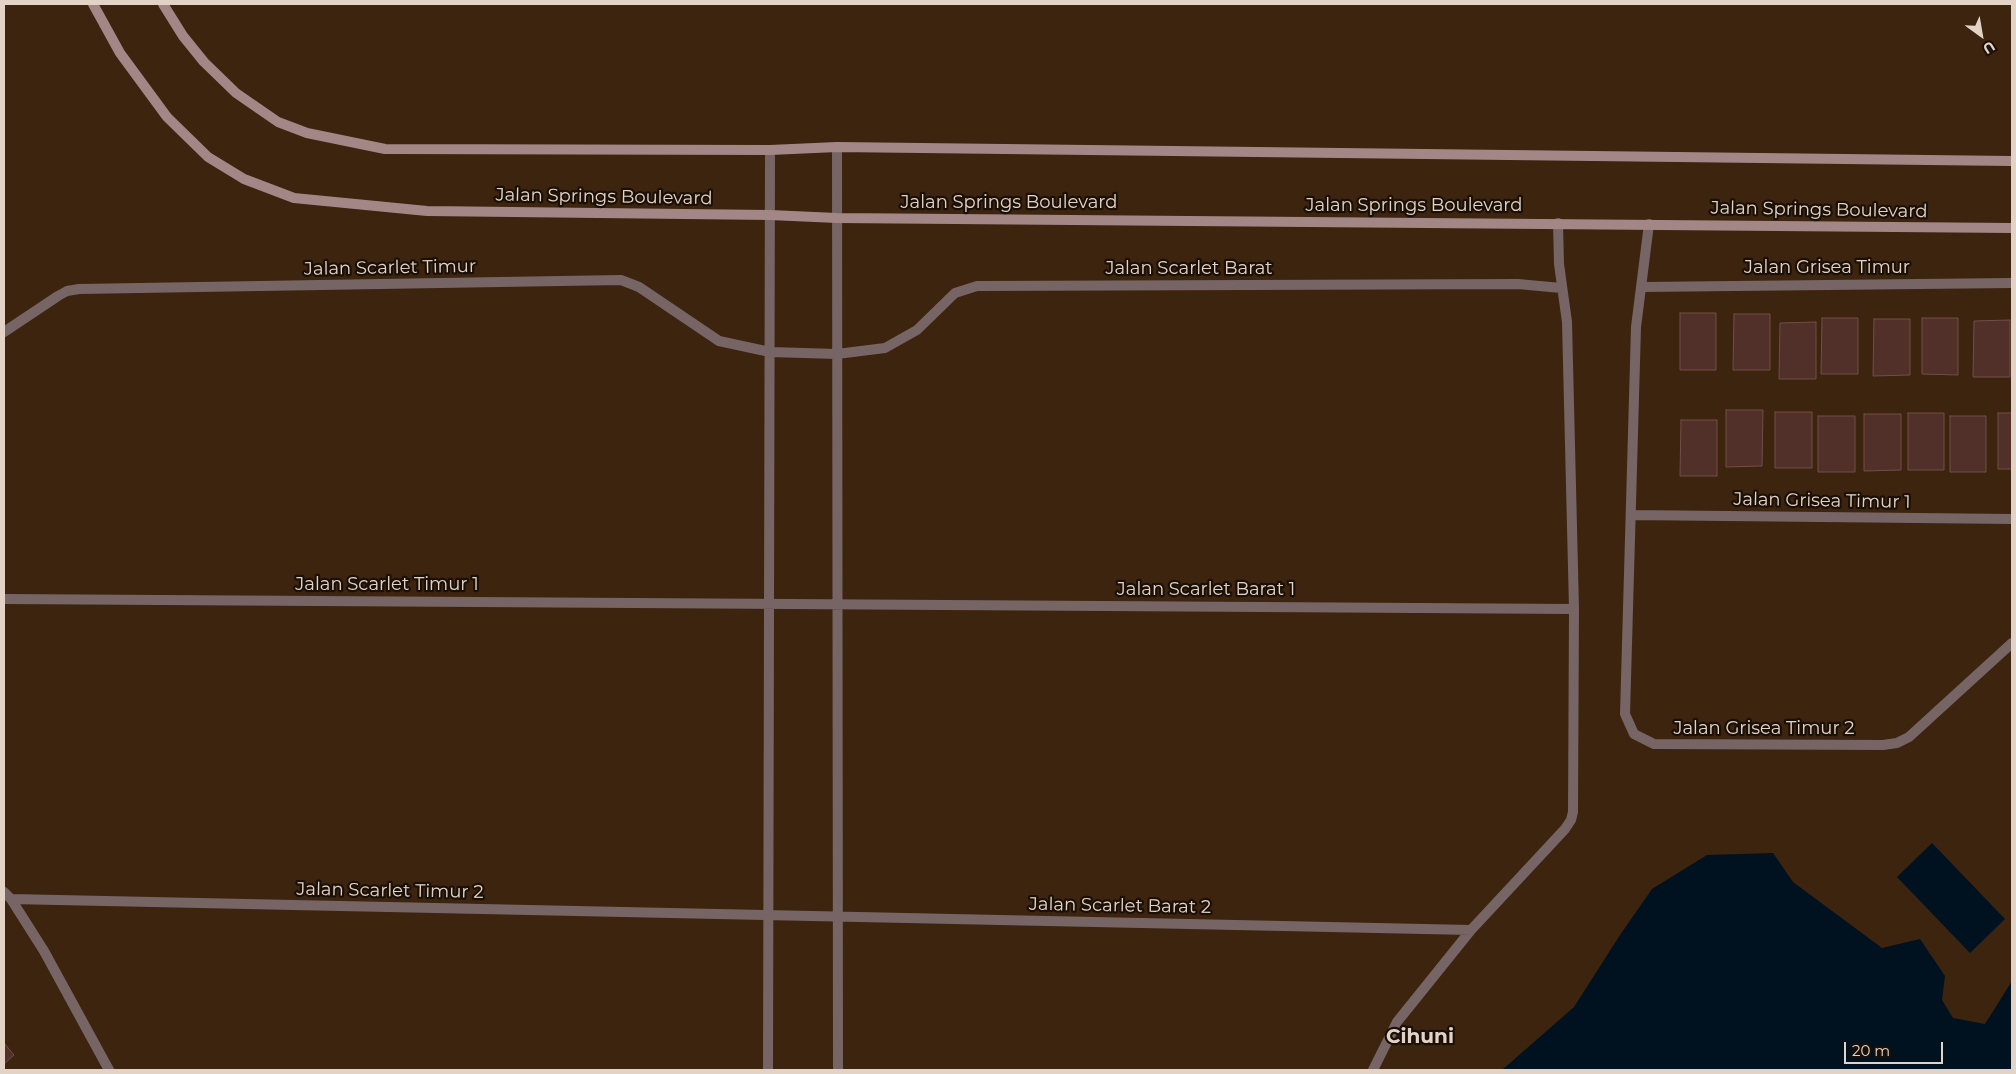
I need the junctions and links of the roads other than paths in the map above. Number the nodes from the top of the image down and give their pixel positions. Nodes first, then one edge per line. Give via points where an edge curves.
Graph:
1 (93, 4) edge
2 (163, 4) edge
3 (837, 147) junction
4 (770, 150) junction
5 (2012, 161) edge
6 (770, 215) junction
7 (837, 218) junction
8 (1558, 223) junction
9 (1649, 224) junction
10 (2012, 228) edge
11 (2012, 283) edge
12 (1642, 287) junction
13 (1562, 288) junction
14 (4, 332) edge
15 (770, 352) junction
16 (837, 354) junction
17 (1631, 515) junction
18 (2012, 519) edge
19 (4, 599) edge
20 (769, 604) junction
21 (838, 604) junction
22 (1574, 609) junction
23 (2012, 643) edge
24 (8, 895) edge
25 (768, 915) junction
26 (838, 916) junction
27 (1471, 930) junction
28 (108, 1070) edge
29 (768, 1070) edge
30 (838, 1070) edge
31 (1374, 1070) edge

1 - 6 main road, Jalan Springs Boulevard via 120,53 167,117 208,158 244,179 294,198 427,212
2 - 4 main road via 204,62 236,92 278,122 307,133 385,149
3 - 4 main road
3 - 5 main road
3 - 7 street
4 - 6 street
6 - 7 main road, Jalan Springs Boulevard
6 - 15 street
7 - 8 main road, Jalan Springs Boulevard
7 - 16 street
8 - 9 main road, Jalan Springs Boulevard
8 - 13 street
9 - 10 main road, Jalan Springs Boulevard
9 - 12 street
11 - 12 street, Jalan Grisea Timur
12 - 17 street via 1636,327
13 - 16 street, Jalan Scarlet Barat via 1518,284 977,286 955,293 917,330 885,348
13 - 22 street via 1567,322
14 - 15 street, Jalan Scarlet Timur via 58,296 79,289 621,280 639,287 719,341
15 - 16 street, Jalan Scarlet Barat
15 - 20 street
16 - 21 street
17 - 18 street, Jalan Grisea Timur 1
17 - 23 street, Jalan Grisea Timur 2 via 1625,714 1634,734 1654,744 1897,743 1909,738
19 - 20 street, Jalan Scarlet Timur 1
20 - 21 street, Jalan Scarlet Timur 1
20 - 25 street
21 - 22 street, Jalan Scarlet Barat 1
21 - 26 street
22 - 27 street via 1572,820
24 - 25 street, Jalan Scarlet Timur 2
24 - 28 street via 44,951
25 - 26 street, Jalan Scarlet Barat 2
25 - 29 street
26 - 27 street, Jalan Scarlet Barat 2
26 - 30 street
27 - 31 street via 1397,1022

